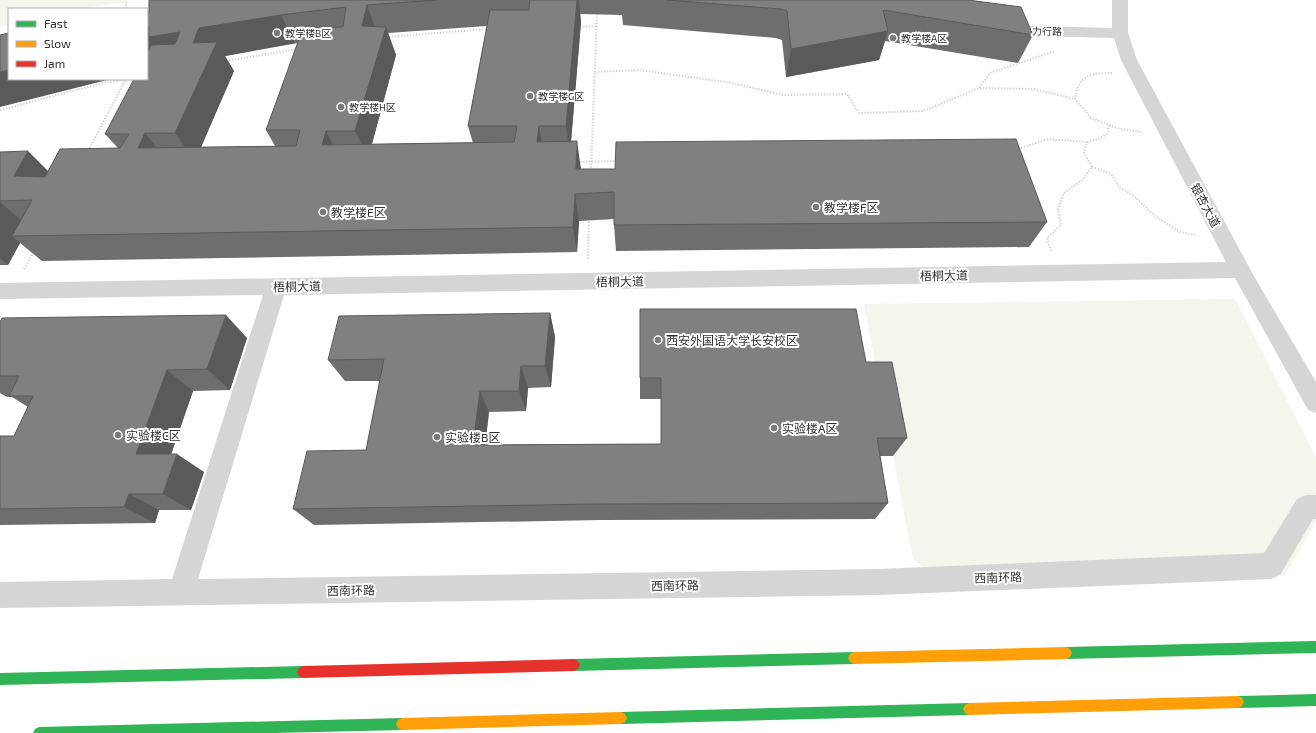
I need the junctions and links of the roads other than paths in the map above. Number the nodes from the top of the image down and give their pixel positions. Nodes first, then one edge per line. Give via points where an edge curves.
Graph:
1 (1120, 0) edge
2 (989, 30) edge
3 (1120, 33) junction
4 (1241, 270) junction
5 (276, 286) junction
6 (6, 291) edge
7 (1316, 403) edge
8 (1316, 507) edge
9 (181, 592) junction
10 (0, 595) edge
11 (1316, 647) edge
12 (0, 679) edge
13 (1316, 700) edge
14 (40, 733) edge

1 - 3 street, 银杏大道
2 - 3 street, 力行路
3 - 4 street, 银杏大道 via 1129,60
4 - 5 street, 梧桐大道
4 - 7 street, 银杏大道
5 - 6 street, 梧桐大道
5 - 9 street
8 - 9 street, 西南环路 via 1306,507 1271,566 870,582
9 - 10 street, 西南环路
11 - 12 street
13 - 14 street

